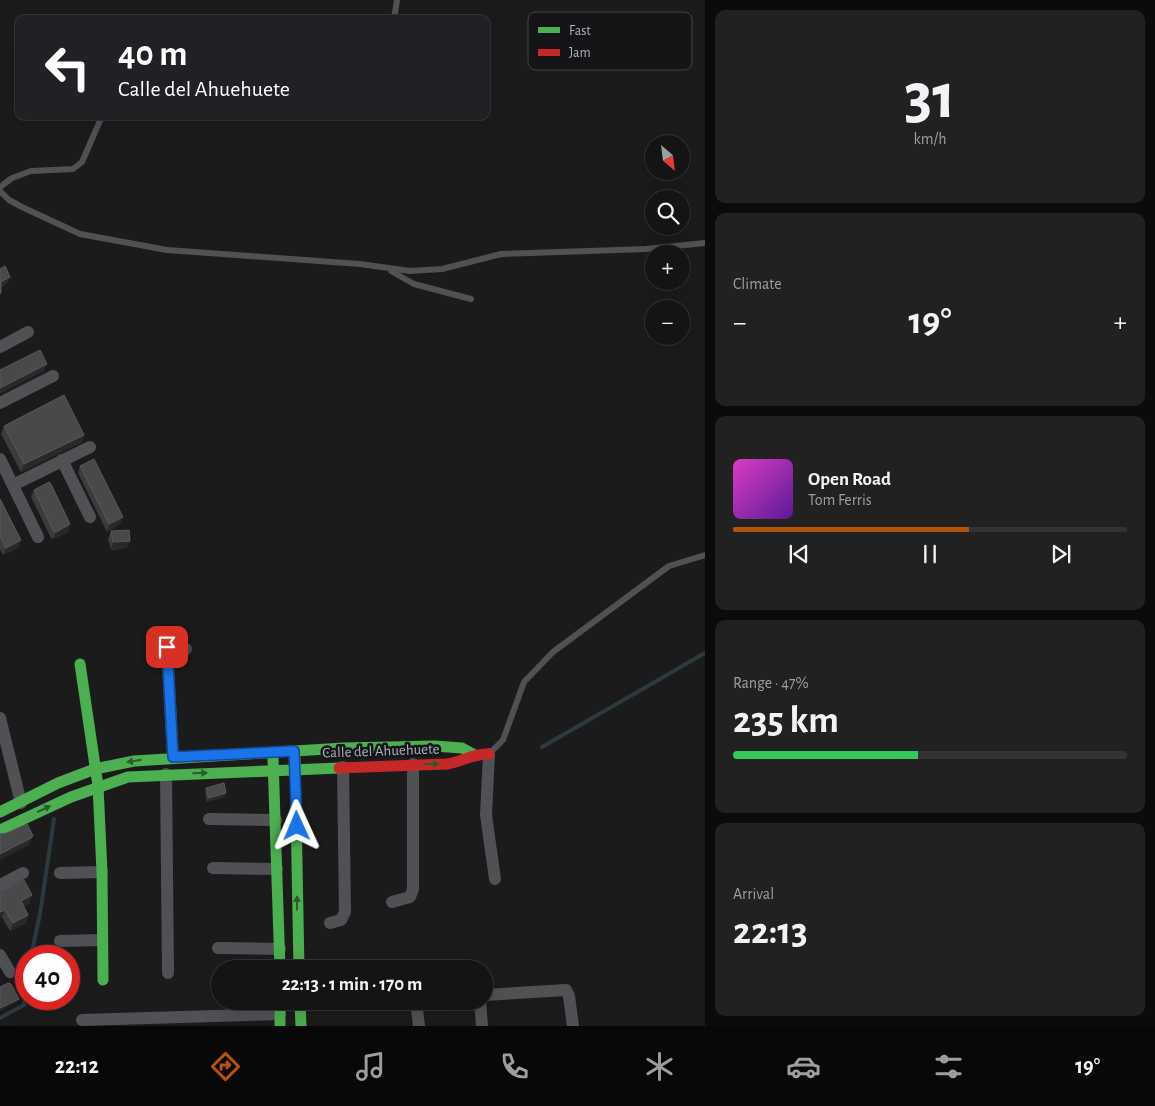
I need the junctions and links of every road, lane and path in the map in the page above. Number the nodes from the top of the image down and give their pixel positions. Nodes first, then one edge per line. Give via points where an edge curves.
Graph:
1 (397, 0) edge
2 (395, 15) edge
3 (100, 120) edge
4 (0, 189) edge
5 (705, 243) edge
6 (387, 269) junction
7 (471, 299) dead end
8 (28, 332) dead end
9 (0, 347) edge
10 (53, 376) dead end
11 (0, 403) edge
12 (90, 447) dead end
13 (0, 459) edge
14 (62, 460) junction
15 (13, 484) junction
16 (90, 517) dead end
17 (38, 537) dead end
18 (705, 555) edge
19 (155, 644) dead end
20 (186, 649) dead end
21 (167, 650) junction
22 (80, 664) dead end
23 (0, 718) edge
24 (294, 751) junction
25 (273, 753) junction
26 (473, 754) junction
27 (489, 754) junction
28 (173, 757) junction
29 (413, 764) junction
30 (343, 767) junction
31 (94, 769) junction
32 (296, 770) junction
33 (274, 771) junction
34 (166, 774) junction
35 (98, 786) junction
36 (21, 803) junction
37 (0, 812) edge
38 (209, 819) dead end
39 (276, 820) junction
40 (0, 830) edge
41 (213, 868) dead end
42 (277, 869) junction
43 (102, 872) junction
44 (23, 873) dead end
45 (60, 873) dead end
46 (495, 878) dead end
47 (0, 885) edge
48 (392, 902) dead end
49 (280, 920) junction
50 (298, 921) junction
51 (330, 923) dead end
52 (101, 940) junction
53 (60, 941) dead end
54 (218, 948) dead end
55 (280, 949) junction
56 (0, 954) edge
57 (280, 960) edge
58 (299, 960) edge
59 (10, 972) dead end
60 (168, 973) dead end
61 (103, 980) dead end
62 (493, 995) edge
63 (300, 1010) edge
64 (417, 1010) edge
65 (481, 1010) edge
66 (280, 1014) edge
67 (82, 1020) dead end
68 (182, 1021) edge
69 (108, 1023) edge
70 (301, 1026) edge
71 (418, 1026) edge
72 (482, 1026) edge
73 (573, 1026) edge

1 - 2 lane
3 - 4 lane via 82,162 73,169 31,171 12,178
4 - 6 lane via 9,200 80,234 167,250 360,264
5 - 6 lane via 646,249 501,254 424,271
6 - 7 lane via 414,284
8 - 9 street
10 - 11 street
12 - 14 street
13 - 15 street
14 - 15 street
14 - 16 street
15 - 17 street
18 - 27 lane via 669,566 553,652 524,682 503,740
19 - 21 street via 164,644
20 - 21 street
21 - 28 street
22 - 31 street via 92,735
23 - 36 street
24 - 25 street, Calle del Ahuehuete
24 - 26 street, Calle del Ahuehuete via 434,746 462,748
24 - 32 street
25 - 28 street, Calle del Ahuehuete
25 - 33 street
26 - 27 street, Calle del Ahuehuete
29 -> 26 street, Calle del Ahuehuete via 460,762
27 - 46 street via 486,815
28 -> 31 street, Calle del Ahuehuete
29 - 30 street, Calle del Ahuehuete
29 - 48 street via 413,889 410,897
30 - 32 street, Calle del Ahuehuete
30 - 51 street via 345,912 341,920
31 - 35 street
31 - 36 street, Calle del Ahuehuete via 58,783
32 - 33 street, Calle del Ahuehuete
50 -> 32 street
34 -> 33 street, Calle del Ahuehuete
33 - 39 street
34 - 35 street, Calle del Ahuehuete via 128,777
34 - 60 street
40 -> 35 street, Calle del Ahuehuete
35 - 43 street
36 - 37 street, Calle del Ahuehuete
38 - 39 street
39 - 42 street
41 - 42 street
42 - 49 street
43 - 45 street
43 - 52 street
44 - 47 street
49 - 50 street
49 - 55 street
50 - 58 street
52 - 53 street
52 - 61 street
54 - 55 street
55 - 57 street
56 - 59 street
62 - 73 street via 566,990
63 - 70 street
64 - 71 street
65 - 72 street
66 - 68 street
67 - 69 street
68 - 69 street

